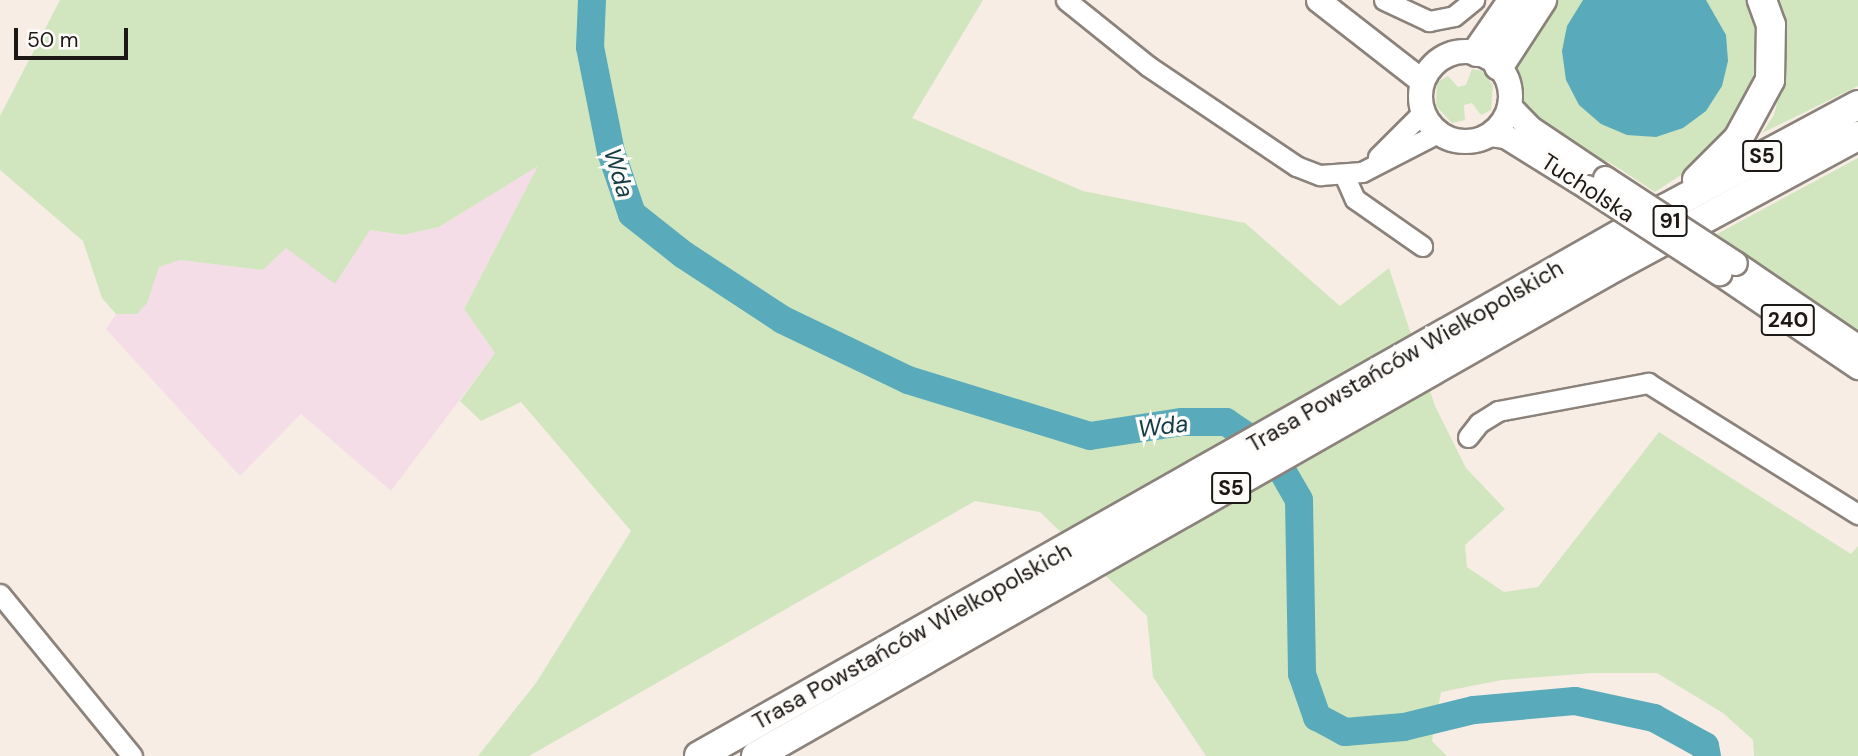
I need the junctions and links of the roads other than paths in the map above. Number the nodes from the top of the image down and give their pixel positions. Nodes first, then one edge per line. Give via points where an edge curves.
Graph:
1 (1066, 0) edge
2 (1318, 0) edge
3 (1384, 0) edge
4 (1474, 0) edge
5 (1513, 0) edge
6 (1542, 0) edge
7 (1762, 0) edge
8 (1340, 14) junction
9 (1488, 59) junction
10 (1435, 61) junction
11 (1422, 81) junction
12 (1858, 105) edge
13 (1509, 106) junction
14 (1422, 113) junction
15 (1438, 133) junction
16 (1490, 134) junction
17 (1858, 136) edge
18 (1858, 143) edge
19 (1823, 153) junction
20 (1354, 175) junction
21 (1596, 183) junction
22 (1666, 208) junction
23 (1422, 246) dead end
24 (1727, 268) junction
25 (1858, 346) edge
26 (1858, 367) edge
27 (1468, 437) dead end
28 (1858, 514) edge
29 (1037, 582) junction
30 (0, 594) edge
31 (132, 756) edge
32 (699, 756) edge
33 (756, 756) edge

1 - 20 street via 1148,66 1296,166 1320,175
2 - 8 main road
3 - 4 street via 1429,21 1454,16
5 - 9 highway
6 - 9 highway
7 - 22 highway via 1771,25 1773,59 1764,96 1738,139
8 - 10 main road
8 - 11 main road
9 - 10 main road via 1458,51
9 - 13 main road via 1509,85
10 - 11 main road
11 - 14 main road
12 - 22 highway, Trasa Powstańców Wielkopolskich / S5
13 - 16 main road
13 - 21 main road, Tucholska / 91
14 - 15 main road
14 - 20 street
15 - 16 main road via 1460,141
15 - 20 street
16 - 21 main road, Tucholska via 1505,136
17 - 19 highway, Trasa Powstańców Wielkopolskich / S5
18 - 19 highway
19 - 29 highway, Trasa Powstańców Wielkopolskich / S5 via 1419,382
20 - 23 street via 1355,199
21 - 24 main road, Tucholska / 91, bridge
22 - 29 highway, Trasa Powstańców Wielkopolskich / S5 via 1404,357
24 - 25 main road, Tucholska / 91
24 - 26 main road, Tucholska / 240
27 - 28 street via 1498,411 1648,383
29 - 32 highway, Trasa Powstańców Wielkopolskich / S5
29 - 33 highway, Trasa Powstańców Wielkopolskich / S5
30 - 31 street

